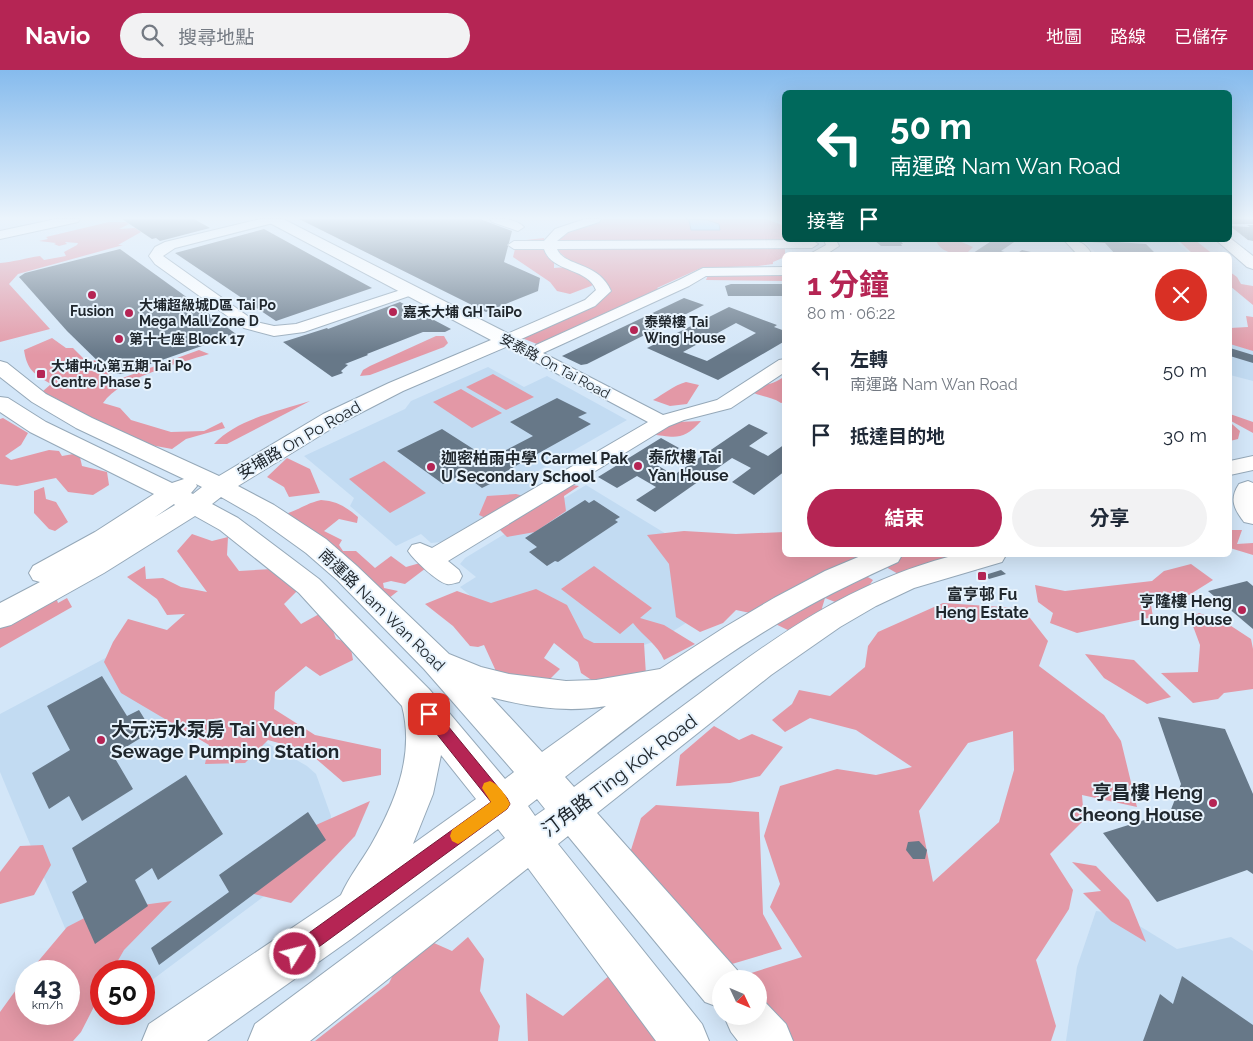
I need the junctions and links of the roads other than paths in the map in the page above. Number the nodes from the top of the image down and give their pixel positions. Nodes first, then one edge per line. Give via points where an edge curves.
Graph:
1 (165, 264) edge
2 (360, 264) edge
3 (569, 264) edge
4 (1232, 265) edge
5 (782, 271) edge
6 (1253, 282) edge
7 (410, 291) junction
8 (499, 336) junction
9 (542, 348) dead end
10 (782, 366) edge
11 (0, 367) edge
12 (0, 403) edge
13 (662, 422) junction
14 (1253, 463) edge
15 (1232, 468) edge
16 (210, 481) junction
17 (1244, 490) edge
18 (184, 499) junction
19 (1253, 516) edge
20 (1232, 519) edge
21 (1253, 528) edge
22 (883, 557) edge
23 (985, 557) edge
24 (450, 576) dead end
25 (0, 596) edge
26 (0, 617) edge
27 (435, 660) junction
28 (667, 681) junction
29 (417, 699) junction
30 (539, 775) junction
31 (502, 804) junction
32 (570, 812) junction
33 (531, 842) junction
34 (349, 914) junction
35 (712, 976) edge
36 (755, 1025) edge
37 (166, 1041) edge
38 (272, 1041) edge
39 (685, 1041) edge
40 (769, 1041) edge

1 - 7 street via 250,325 265,330 298,329
2 - 7 main road, 安泰路 On Tai Road
3 - 8 street, 安埔路 On Po Road via 588,273 604,291 590,303
4 - 6 main road
5 - 9 street via 703,272
7 - 8 main road, 安泰路 On Tai Road
8 - 13 street, 安泰路 On Tai Road
8 - 16 main road, 安埔路 On Po Road
10 - 13 street via 724,404
11 - 16 main road, 南運路 Nam Wan Road via 38,398 84,423
12 - 18 main road, 南運路 Nam Wan Road via 38,427
13 - 24 street via 424,555
14 - 15 main road
16 - 18 main road, 安埔路 On Po Road
16 - 27 main road, 南運路 Nam Wan Road via 265,511 316,546 348,573
17 - 19 main road via 1245,506
18 - 25 main road, 安埔路 On Po Road
18 - 26 main road, 安埔路 On Po Road via 94,566
18 - 29 main road, 南運路 Nam Wan Road via 229,524 309,586
20 - 21 main road
22 - 28 main road via 805,593
23 - 32 main road, 汀角路 Ting Kok Road via 904,581 867,597 802,636
27 - 28 main road via 475,679 509,688 556,694 596,694
27 - 30 main road, 南運路 Nam Wan Road
28 - 30 main road
29 - 31 main road, 南運路 Nam Wan Road
29 - 34 main road via 424,726 423,757 404,822 383,865
30 - 31 main road
30 - 32 main road, 南運路 Nam Wan Road
31 - 33 main road, 南運路 Nam Wan Road
31 - 34 main road
32 - 33 main road, 汀角路 Ting Kok Road
32 - 35 main road, 南運路 Nam Wan Road
33 - 38 main road, 汀角路 Ting Kok Road
33 - 39 main road, 南運路 Nam Wan Road
34 - 37 main road
36 - 40 main road

